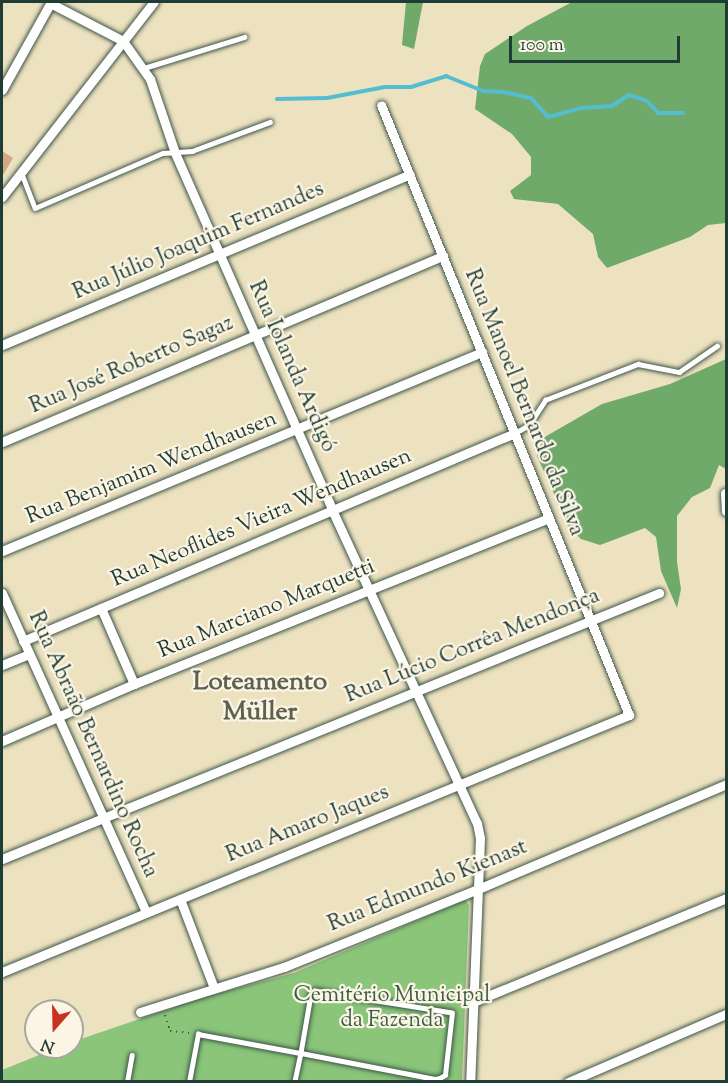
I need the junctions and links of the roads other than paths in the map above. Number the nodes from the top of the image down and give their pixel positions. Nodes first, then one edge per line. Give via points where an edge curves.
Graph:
1 (50, 2) edge
2 (154, 2) edge
3 (243, 37) dead end
4 (123, 41) junction
5 (144, 68) junction
6 (2, 90) edge
7 (381, 105) dead end
8 (270, 122) dead end
9 (175, 153) junction
10 (22, 174) junction
11 (410, 174) junction
12 (2, 197) edge
13 (220, 255) junction
14 (443, 256) junction
15 (256, 336) junction
16 (2, 345) edge
17 (717, 346) dead end
18 (482, 352) junction
19 (299, 430) junction
20 (515, 433) junction
21 (2, 442) edge
22 (725, 493) edge
23 (726, 511) edge
24 (333, 512) junction
25 (549, 518) junction
26 (2, 551) edge
27 (371, 589) junction
28 (2, 593) edge
29 (659, 593) dead end
30 (101, 608) junction
31 (590, 621) junction
32 (23, 641) junction
33 (29, 654) junction
34 (2, 665) edge
35 (134, 684) junction
36 (417, 691) junction
37 (628, 716) joint
38 (57, 718) junction
39 (2, 741) edge
40 (459, 784) junction
41 (726, 784) edge
42 (102, 818) junction
43 (2, 859) edge
44 (478, 889) junction
45 (726, 898) edge
46 (180, 899) junction
47 (146, 912) junction
48 (2, 972) edge
49 (214, 988) junction
50 (473, 1002) junction
51 (140, 1012) dead end
52 (726, 1014) edge
53 (301, 1053) junction
54 (132, 1054) dead end
55 (127, 1082) edge
56 (189, 1082) edge
57 (295, 1082) edge
58 (471, 1082) edge
59 (568, 1082) edge

1 - 4 street, Rua Iolanda Ardigó
1 - 6 street
2 - 4 street
3 - 5 lane
4 - 5 street, Rua Iolanda Ardigó
4 - 10 street
5 - 9 street, Rua Iolanda Ardigó
7 - 11 street, Rua Manoel Bernardo da Silva
8 - 9 lane via 192,151
9 - 10 lane via 163,153 35,208
9 - 13 street, Rua Iolanda Ardigó
10 - 12 street
11 - 13 street, Rua Júlio Joaquim Fernandes
11 - 14 street, Rua Manoel Bernardo da Silva
13 - 15 street, Rua Iolanda Ardigó
13 - 16 street, Rua Júlio Joaquim Fernandes
14 - 15 street, Rua José Roberto Sagaz
14 - 18 street, Rua Manoel Bernardo da Silva
15 - 19 street, Rua Iolanda Ardigó
15 - 21 street, Rua José Roberto Sagaz
17 - 20 lane via 679,372 638,364 545,400 529,425
18 - 19 street, Rua Benjamim Wendhausen
18 - 20 street, Rua Manoel Bernardo da Silva
19 - 24 street, Rua Iolanda Ardigó
19 - 26 street, Rua Benjamim Wendhausen
20 - 24 street, Rua Neoflides Vieira Wendhausen
20 - 25 street, Rua Manoel Bernardo da Silva
22 - 23 street
24 - 27 street, Rua Iolanda Ardigó
24 - 30 street, Rua Neoflides Vieira Wendhausen
25 - 27 street, Rua Marciano Marquetti
25 - 31 street, Rua Manoel Bernardo da Silva
27 - 35 street, Rua Marciano Marquetti
27 - 36 street, Rua Iolanda Ardigó
28 - 32 street, Rua Abraão Bernardino Rocha
29 - 31 street, Rua Lúcio Corrêa Mendonça
30 - 32 street, Rua Neoflides Vieira Wendhausen
30 - 35 street
31 - 36 street, Rua Lúcio Corrêa Mendonça
31 - 37 street, Rua Manoel Bernardo da Silva
32 - 33 street, Rua Abraão Bernardino Rocha
33 - 34 street
33 - 38 street, Rua Abraão Bernardino Rocha
35 - 38 street, Rua Marciano Marquetti
36 - 40 street, Rua Iolanda Ardigó
36 - 42 street, Rua Lúcio Corrêa Mendonça
37 - 40 street, Rua Amaro Jaques
38 - 39 street, Rua Marciano Marquetti
38 - 42 street, Rua Abraão Bernardino Rocha
40 - 44 street, Rua Iolanda Ardigó via 480,830
40 - 46 street, Rua Amaro Jaques
41 - 44 street, Rua Edmundo Kienast
42 - 43 street, Rua Lúcio Corrêa Mendonça
42 - 47 street, Rua Abraão Bernardino Rocha
44 - 49 street, Rua Edmundo Kienast via 273,971
44 - 50 street, Rua Iolanda Ardigó
45 - 50 street
46 - 47 street, Rua Amaro Jaques
46 - 49 street
47 - 48 street, Rua Amaro Jaques
49 - 51 street, Rua Edmundo Kienast
50 - 58 street, Rua Iolanda Ardigó
52 - 59 street
53 - 53 lane via 440,1078 445,1074 453,1016 450,1012 315,990 310,998
53 - 56 lane via 198,1034
53 - 57 lane
54 - 55 lane

